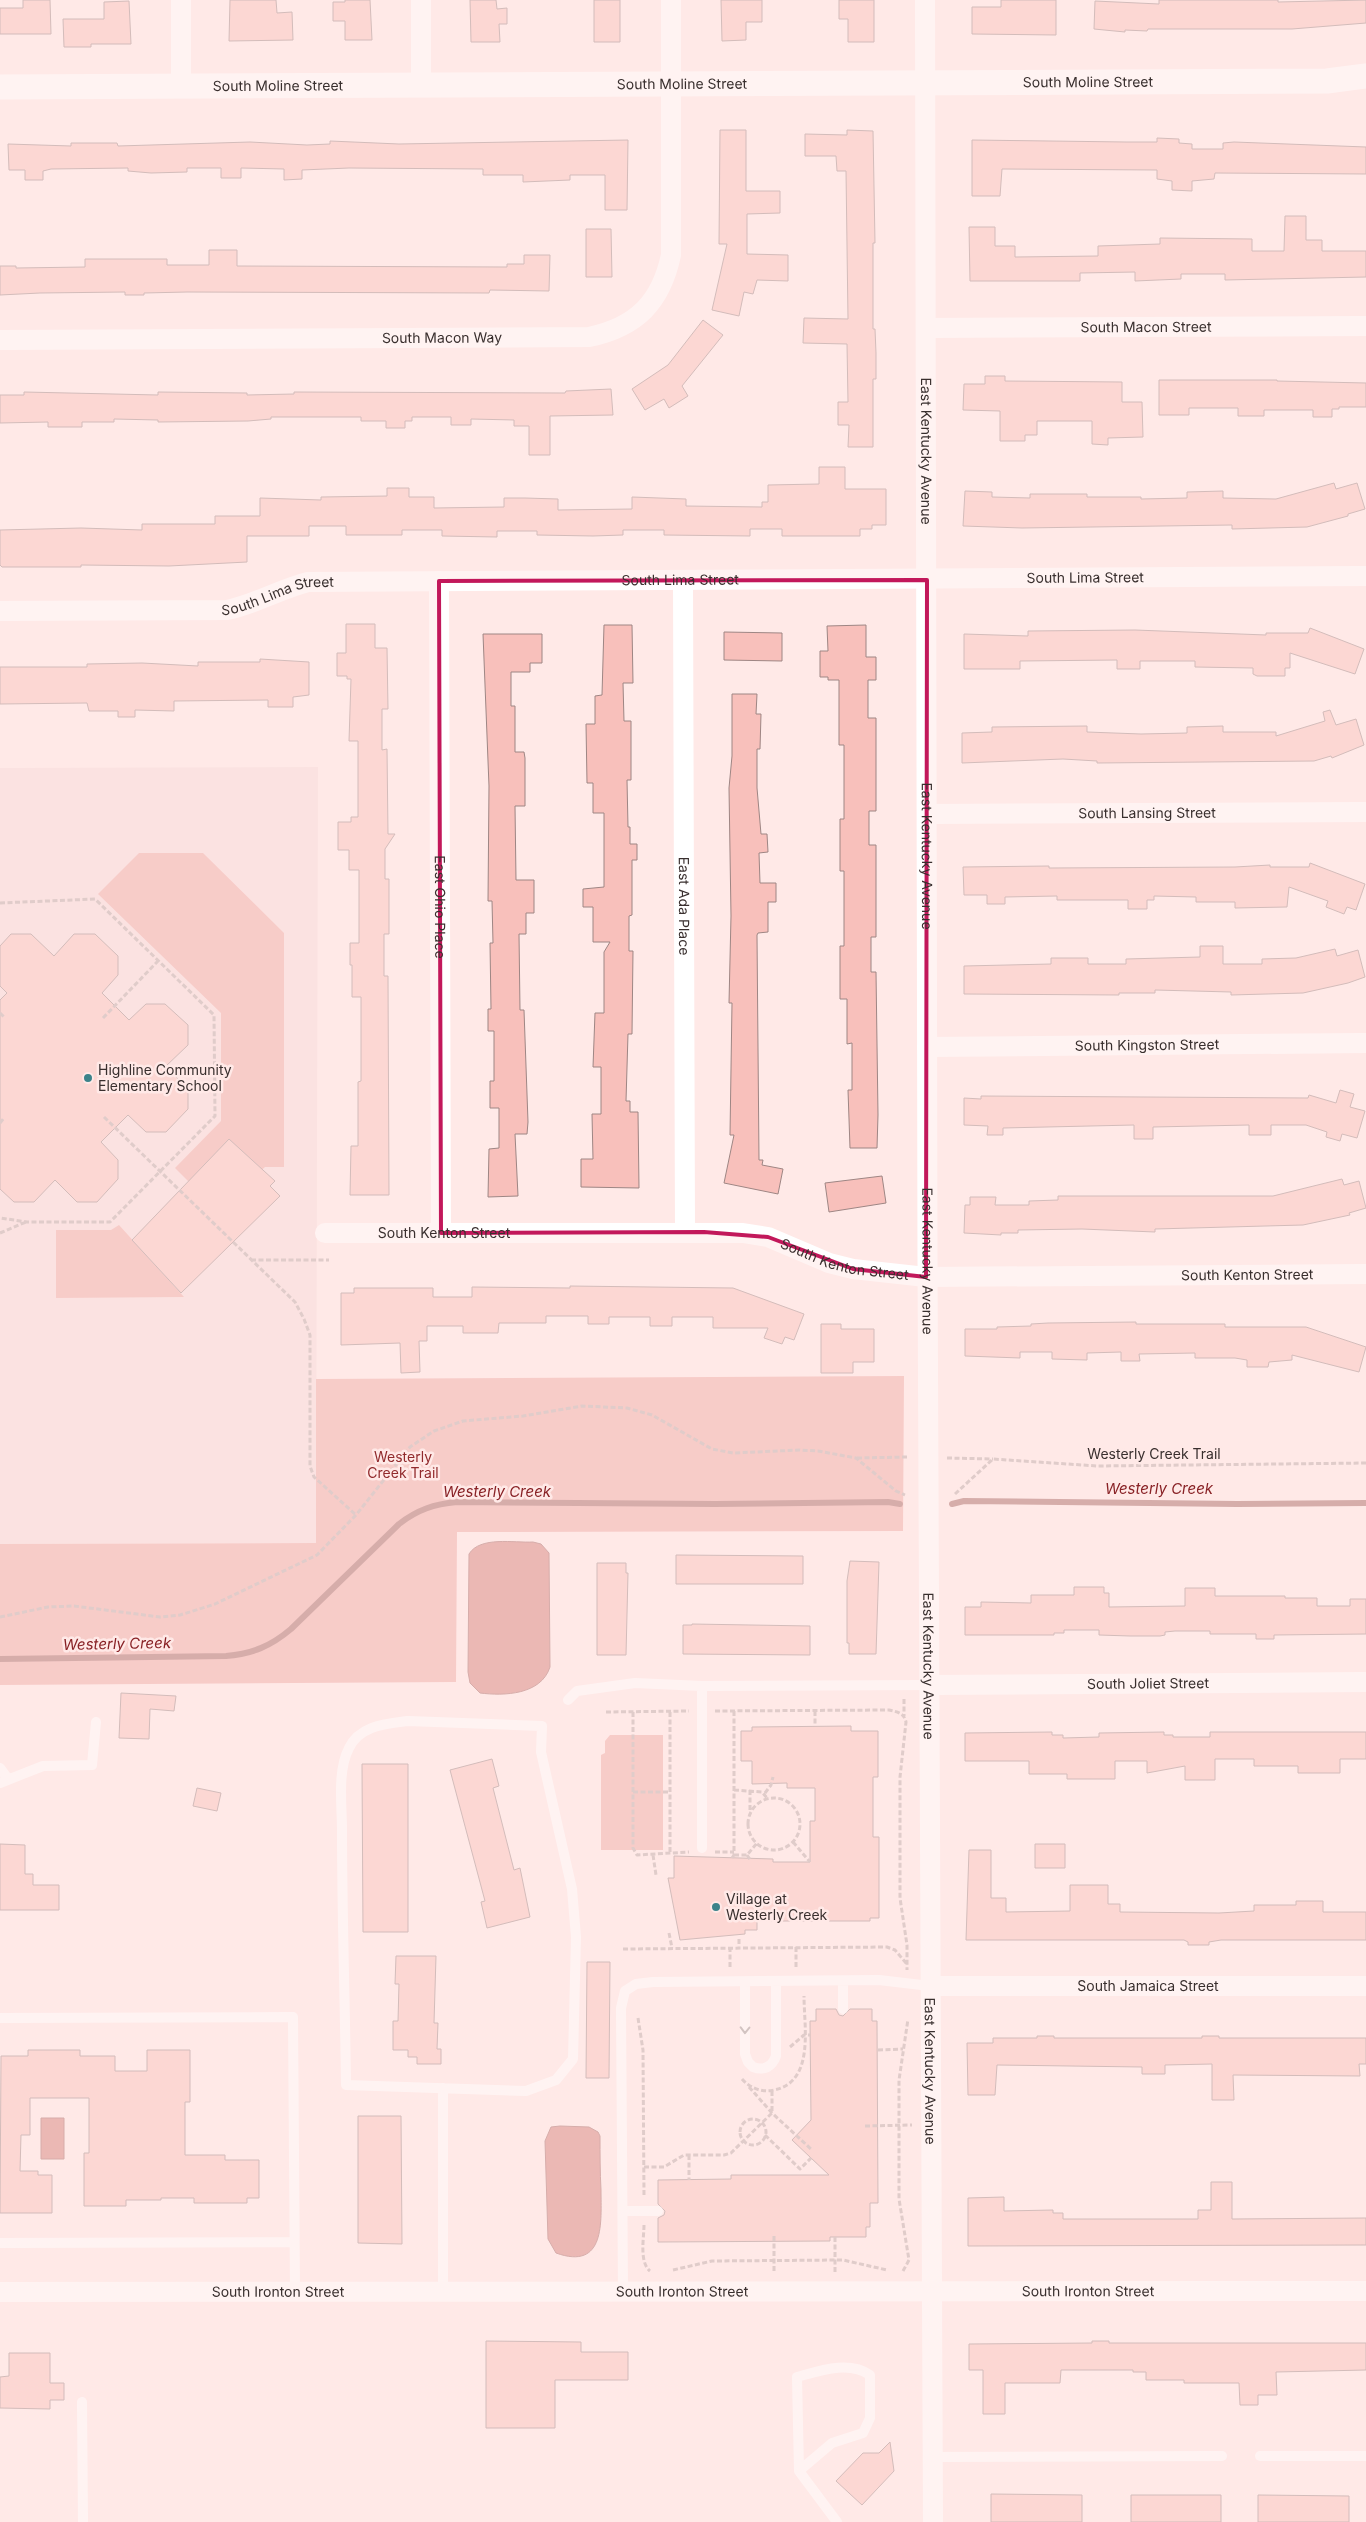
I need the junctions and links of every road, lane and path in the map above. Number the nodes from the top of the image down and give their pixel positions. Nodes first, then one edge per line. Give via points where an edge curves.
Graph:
1 (181, 0) edge
2 (421, 0) edge
3 (670, 0) edge
4 (925, 0) edge
5 (1366, 76) edge
6 (925, 83) junction
7 (421, 84) junction
8 (671, 84) junction
9 (181, 85) junction
10 (0, 87) edge
11 (1366, 326) edge
12 (926, 328) junction
13 (0, 340) edge
14 (1366, 576) edge
15 (927, 580) junction
16 (438, 581) junction
17 (683, 581) junction
18 (0, 611) edge
19 (1366, 812) edge
20 (928, 814) junction
21 (0, 903) edge
22 (158, 961) junction
23 (0, 1013) edge
24 (5, 1018) dead end
25 (103, 1018) dead end
26 (1366, 1043) edge
27 (927, 1047) junction
28 (104, 1117) dead end
29 (4, 1118) dead end
30 (0, 1123) edge
31 (160, 1172) junction
32 (0, 1218) edge
33 (27, 1222) junction
34 (685, 1232) junction
35 (0, 1233) edge
36 (325, 1233) dead end
37 (441, 1233) junction
38 (251, 1260) junction
39 (329, 1260) dead end
40 (1366, 1274) edge
41 (926, 1276) junction
42 (1366, 1463) edge
43 (956, 1494) dead end
44 (905, 1495) dead end
45 (356, 1515) junction
46 (0, 1617) edge
47 (1366, 1682) edge
48 (929, 1685) junction
49 (702, 1686) junction
50 (568, 1700) dead end
51 (815, 1711) junction
52 (606, 1712) dead end
53 (633, 1712) junction
54 (96, 1722) dead end
55 (815, 1726) dead end
56 (0, 1768) edge
57 (773, 1777) dead end
58 (4, 1781) edge
59 (734, 1790) junction
60 (750, 1790) junction
61 (633, 1792) junction
62 (670, 1792) junction
63 (764, 1793) junction
64 (767, 1798) junction
65 (750, 1813) junction
66 (793, 1842) junction
67 (757, 1843) junction
68 (702, 1848) dead end
69 (653, 1855) junction
70 (747, 1855) junction
71 (751, 1861) dead end
72 (810, 1862) dead end
73 (656, 1875) dead end
74 (669, 1933) dead end
75 (739, 1939) dead end
76 (672, 1948) junction
77 (739, 1948) junction
78 (623, 1949) dead end
79 (907, 1964) junction
80 (843, 1980) junction
81 (776, 1981) junction
82 (745, 1982) junction
83 (907, 1983) junction
84 (930, 1986) junction
85 (1366, 1986) edge
86 (804, 1996) dead end
87 (843, 2009) dead end
88 (637, 2015) dead end
89 (0, 2018) edge
90 (804, 2035) dead end
91 (878, 2050) dead end
92 (903, 2050) junction
93 (744, 2082) dead end
94 (443, 2088) junction
95 (772, 2091) dead end
96 (772, 2113) junction
97 (762, 2123) junction
98 (899, 2125) junction
99 (931, 2125) junction
100 (865, 2126) dead end
101 (765, 2135) junction
102 (743, 2140) junction
103 (812, 2150) dead end
104 (689, 2155) junction
105 (811, 2158) dead end
106 (644, 2167) junction
107 (689, 2180) dead end
108 (658, 2210) dead end
109 (623, 2211) junction
110 (644, 2211) junction
111 (774, 2236) dead end
112 (835, 2237) dead end
113 (0, 2242) edge
114 (294, 2242) junction
115 (835, 2260) junction
116 (774, 2261) junction
117 (891, 2271) dead end
118 (898, 2271) dead end
119 (666, 2272) dead end
120 (657, 2273) dead end
121 (775, 2291) junction
122 (835, 2291) junction
123 (932, 2291) junction
124 (1366, 2291) edge
125 (0, 2292) edge
126 (295, 2292) junction
127 (443, 2292) junction
128 (623, 2292) junction
129 (82, 2402) dead end
130 (1222, 2456) dead end
131 (1260, 2456) dead end
132 (1366, 2456) edge
133 (932, 2457) junction
134 (799, 2471) junction
135 (833, 2521) edge
136 (83, 2522) edge
137 (933, 2522) edge

1 - 9 street
2 - 7 street
3 - 8 street, South Macon Way
4 - 6 street, East Kentucky Avenue
5 - 6 street, South Moline Street via 1327,81
6 - 8 street, South Moline Street
6 - 12 street, East Kentucky Avenue
7 - 8 street, South Moline Street
7 - 9 street, South Moline Street
8 - 13 street, South Macon Way via 671,255 667,274 648,307 630,323 608,333 579,338
9 - 10 street, South Moline Street
11 - 12 street, South Macon Street
12 - 15 street, East Kentucky Avenue
14 - 15 street, South Lima Street
15 - 17 street, South Lima Street
15 - 20 street, East Kentucky Avenue
16 - 17 street, South Lima Street
16 - 18 street, South Lima Street via 308,582 227,610
16 - 37 street, East Ohio Place
17 - 34 street, East Ada Place
19 - 20 street, South Lansing Street
20 - 27 street, East Kentucky Avenue
21 - 22 path via 95,899
22 - 25 path
22 - 31 path via 214,1015 215,1116
23 - 24 path
26 - 27 street, South Kingston Street
27 - 41 street, East Kentucky Avenue
28 - 31 path
29 - 30 path
31 - 33 path via 110,1222
31 - 38 path
32 - 33 path
33 - 35 path
34 - 37 street, South Kenton Street
34 - 41 street, South Kenton Street via 752,1234 853,1269
36 - 37 street, South Kenton Street
38 - 39 path
38 - 45 path via 295,1302 304,1319 312,1353 310,1466 314,1477
40 - 41 street, South Kenton Street
41 - 48 street, East Kentucky Avenue
42 - 43 path, Westerly Creek Trail via 1097,1466 993,1459
44 - 45 path via 896,1492 856,1458 799,1450 733,1454 712,1449 652,1416 628,1408 602,1405 448,1425 410,1447
45 - 46 path via 327,1546 306,1562 189,1613 148,1617 61,1606
47 - 48 street, South Joliet Street
48 - 49 lane
48 - 84 street, East Kentucky Avenue
49 - 50 lane via 635,1683 577,1691
49 - 68 lane
51 - 55 path
51 - 59 path via 734,1711
51 - 79 path via 889,1710 905,1718 900,1777 900,1898
52 - 53 path
53 - 61 path
53 - 62 path via 670,1711
54 - 58 lane via 92,1765 43,1766
56 - 58 lane
57 - 63 path
59 - 60 path
59 - 70 path via 733,1856
60 - 63 path
60 - 65 path
61 - 62 path
61 - 69 path via 633,1848 637,1855
62 - 69 path via 670,1855
63 - 64 path
64 - 65 path
64 - 66 path via 783,1799 796,1808 800,1828
65 - 67 path via 749,1830
66 - 67 path via 773,1850
66 - 72 path
67 - 70 path
69 - 73 path
70 - 71 path
74 - 76 path
75 - 77 path
76 - 77 path
76 - 78 path
77 - 79 path via 888,1947
79 - 83 path
80 - 81 lane
80 - 83 lane
80 - 87 lane
81 - 82 lane
82 -> 81 lane via 745,2057 753,2067 763,2069 772,2064 776,2056
82 - 109 lane via 644,1983 630,1986 626,1991 621,2008
83 - 84 lane
83 - 92 path via 909,2016
84 - 85 street, South Jamaica Street
84 - 99 street, East Kentucky Avenue
86 - 90 path
88 - 106 path via 643,2050
89 - 114 lane via 293,2017
91 - 92 path
92 - 98 path
93 - 96 path
94 - 94 lane via 346,2085 342,1770 349,1747 368,1728 408,1721 542,1726 541,1752 572,1890 576,1937 573,2059 556,2080 526,2091
94 - 127 lane
95 - 96 path
96 - 97 path
96 - 103 path
97 - 101 path
97 - 102 path
97 - 102 path via 754,2119 745,2122 740,2132
98 - 99 path
98 - 100 path
98 - 118 path via 900,2210 909,2260 906,2268
99 - 123 street, East Kentucky Avenue
101 - 102 path via 755,2145
101 - 105 path via 800,2169
102 - 104 path via 724,2155
104 - 106 path via 664,2167
104 - 107 path
106 - 110 path
108 - 110 lane
109 - 110 lane
109 - 128 lane
110 - 120 path via 644,2264 649,2271
111 - 116 path
112 - 115 path
113 - 114 lane
114 - 126 lane
115 - 116 path
115 - 117 path
115 - 122 path
116 - 119 path via 705,2262
116 - 121 path
121 - 122 street, South Ironton Street
121 - 128 street, South Ironton Street
122 - 123 street, South Ironton Street
123 - 124 street, South Ironton Street
123 - 133 street, East Kentucky Avenue
125 - 126 street, South Ironton Street
126 - 127 street, South Ironton Street
127 - 128 street, South Ironton Street
129 - 136 lane
130 - 133 lane
131 - 132 lane
133 - 137 street, East Kentucky Avenue
134 - 134 lane via 832,2442 863,2433 870,2418 870,2375 862,2369 829,2368 796,2377
134 - 135 lane

